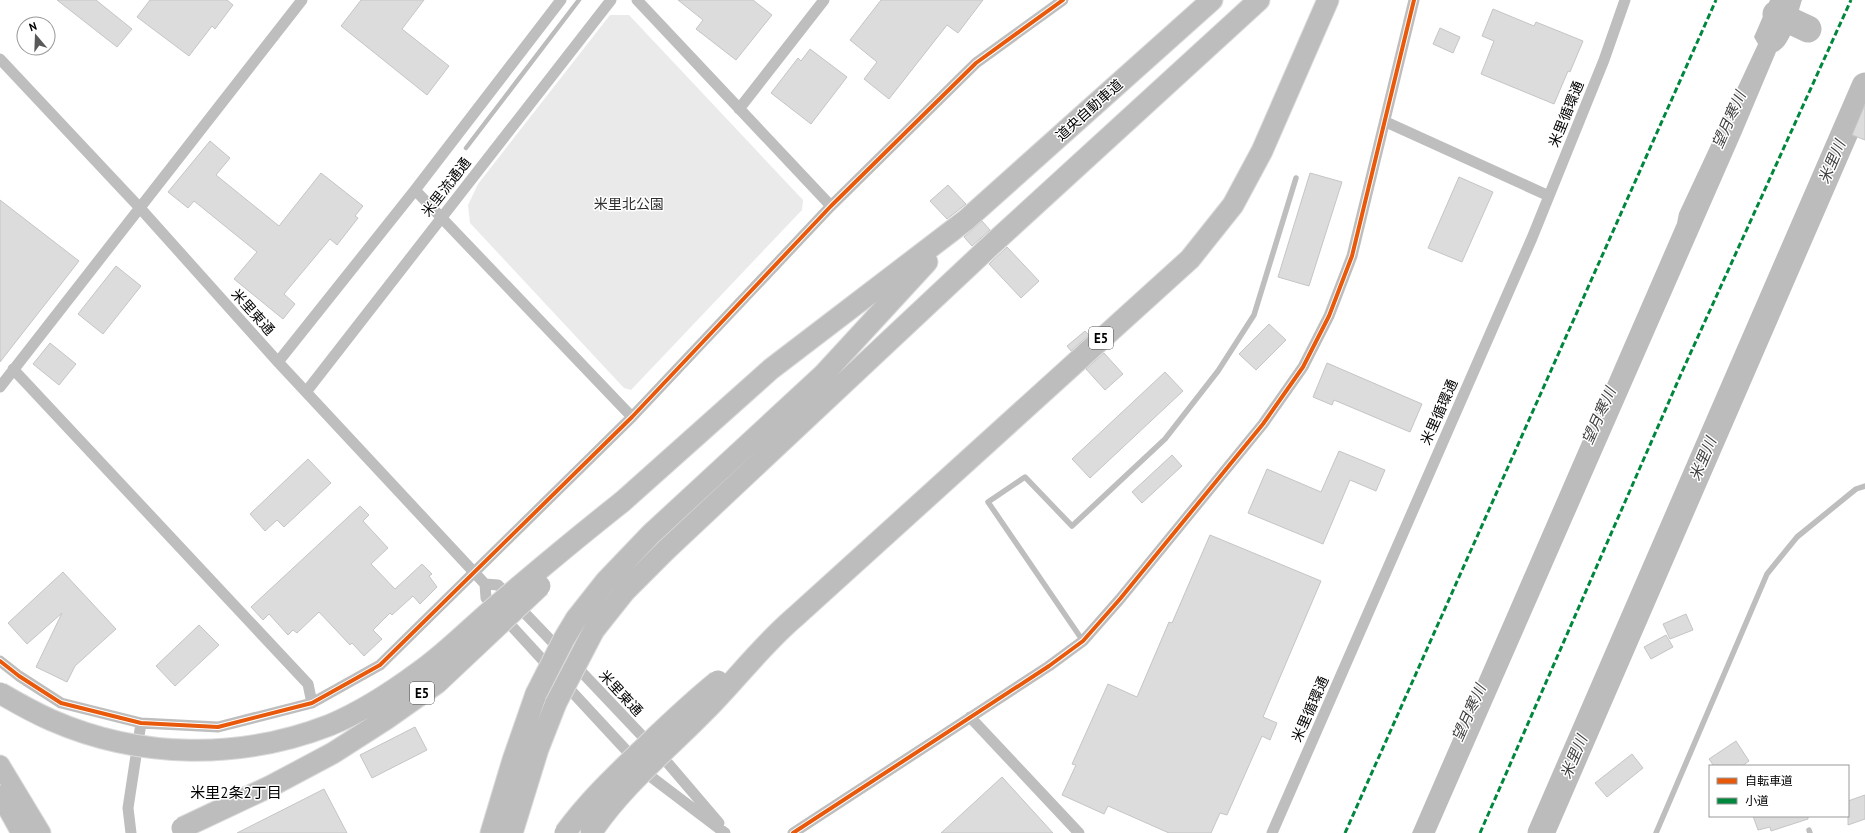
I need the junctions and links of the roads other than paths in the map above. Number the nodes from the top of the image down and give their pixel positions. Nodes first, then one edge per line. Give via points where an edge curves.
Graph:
1 (302, 0) edge
2 (561, 0) edge
3 (611, 0) edge
4 (637, 0) edge
5 (824, 0) edge
6 (1063, 0) edge
7 (1212, 0) edge
8 (1259, 0) edge
9 (1328, 0) edge
10 (1414, 0) edge
11 (1625, 0) edge
12 (0, 59) edge
13 (739, 109) junction
14 (1386, 122) junction
15 (1296, 178) dead end
16 (415, 190) junction
17 (1548, 196) junction
18 (831, 206) junction
19 (140, 208) junction
20 (441, 218) junction
21 (966, 220) junction
22 (278, 362) junction
23 (13, 369) junction
24 (0, 387) edge
25 (306, 392) junction
26 (632, 417) junction
27 (1865, 486) edge
28 (622, 502) junction
29 (474, 572) junction
30 (485, 584) junction
31 (779, 631) junction
32 (1083, 641) junction
33 (0, 661) edge
34 (0, 693) edge
35 (312, 703) junction
36 (970, 717) junction
37 (141, 723) junction
38 (2, 768) edge
39 (0, 795) edge
40 (21, 833) edge
41 (41, 833) edge
42 (130, 833) edge
43 (174, 833) edge
44 (491, 833) edge
45 (512, 833) edge
46 (566, 833) edge
47 (591, 833) edge
48 (726, 833) edge
49 (793, 833) edge
50 (1079, 833) edge
51 (1272, 833) edge
52 (1656, 833) edge

1 - 19 street
2 - 16 street, 米里流通通
3 - 20 street, 米里流通通
4 - 13 street
5 - 13 street
6 - 18 street via 976,63
7 - 21 highway, 道央自動車道 / E5
8 - 45 highway, bridge via 989,247 625,591 594,630 556,703 538,749
9 - 31 highway, E5, bridge via 1262,151 1233,205 1190,259
10 - 14 street
11 - 17 street, 米里循環通 via 1604,60
12 - 19 street, 米里東通
13 - 18 street
14 - 17 street
14 - 32 street via 1352,256 1329,316 1302,367 1263,424
15 - 32 lane via 1254,315 1218,371 1165,439 1072,526 1025,477 988,502
16 - 20 street
16 - 22 street, 米里流通通
17 - 51 street, 米里循環通 via 1532,238
18 - 26 street
19 - 22 street, 米里東通
19 - 23 street
20 - 25 street, 米里流通通
20 - 26 street
21 - 28 highway, E5 via 771,369
21 - 44 highway, bridge via 823,375 650,534 606,581 576,619 536,694
22 - 25 street, 米里東通
23 - 24 street
23 - 35 street via 308,684
25 - 29 street, 米里東通
26 - 29 street
27 - 52 lane via 1856,489 1797,537 1767,574
28 - 34 highway, bridge via 551,558 420,672 362,709 330,724 272,743 235,748 170,751 110,740 51,720
28 - 43 highway, E5, bridge via 555,572 437,682 333,753
29 - 30 street, 米里東通
29 - 35 street via 380,665
30 - 48 street, 米里東通 via 498,585 666,762
30 - 48 street, 米里東通 via 486,598 650,776
31 - 46 highway, bridge via 695,700 616,774
31 - 47 highway, E5, bridge via 705,711 625,790
32 - 36 street
33 - 37 street via 61,703
35 - 37 street via 218,727
36 - 49 street
36 - 50 street
37 - 42 street via 128,808
38 - 41 highway
39 - 40 highway

